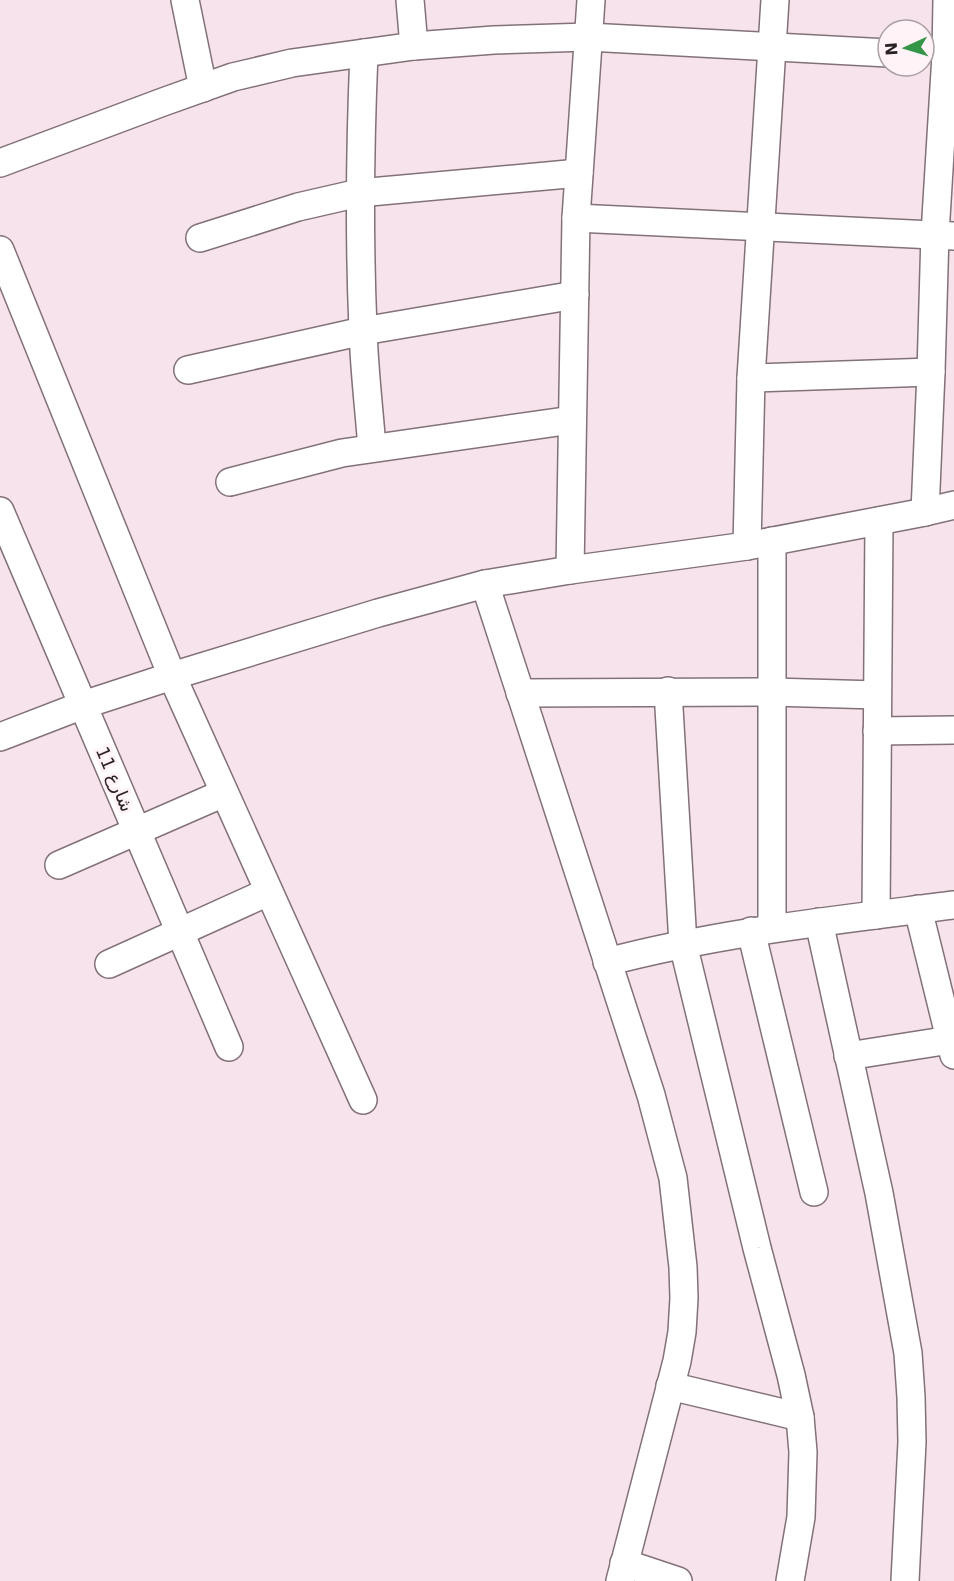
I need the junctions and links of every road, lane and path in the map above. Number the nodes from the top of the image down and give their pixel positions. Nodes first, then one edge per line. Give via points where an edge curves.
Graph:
1 (185, 0) edge
2 (410, 0) edge
3 (591, 0) edge
4 (775, 0) edge
5 (947, 0) edge
6 (588, 37) junction
7 (414, 46) junction
8 (771, 47) junction
9 (876, 51) edge
10 (364, 53) junction
11 (941, 55) edge
12 (203, 88) junction
13 (0, 163) edge
14 (579, 173) junction
15 (359, 193) junction
16 (576, 218) junction
17 (759, 226) junction
18 (944, 235) edge
19 (200, 238) dead end
20 (0, 250) edge
21 (575, 295) junction
22 (363, 331) junction
23 (188, 370) dead end
24 (931, 372) junction
25 (751, 378) junction
26 (572, 420) junction
27 (372, 448) junction
28 (230, 482) dead end
29 (954, 505) edge
30 (0, 511) edge
31 (925, 512) junction
32 (879, 521) junction
33 (759, 544) junction
34 (570, 570) junction
35 (485, 584) junction
36 (172, 676) junction
37 (668, 691) junction
38 (772, 692) junction
39 (520, 693) junction
40 (878, 695) junction
41 (83, 705) junction
42 (954, 730) edge
43 (877, 731) junction
44 (0, 737) edge
45 (224, 793) junction
46 (137, 831) junction
47 (59, 865) dead end
48 (268, 891) junction
49 (954, 905) edge
50 (918, 909) junction
51 (876, 915) junction
52 (819, 922) junction
53 (762, 930) junction
54 (180, 932) junction
55 (683, 944) junction
56 (607, 962) junction
57 (109, 964) dead end
58 (229, 1047) dead end
59 (952, 1048) edge
60 (848, 1056) junction
61 (363, 1100) dead end
62 (814, 1192) dead end
63 (670, 1386) junction
64 (800, 1417) junction
65 (622, 1572) edge
66 (678, 1581) edge
67 (790, 1581) edge
68 (905, 1581) edge

1 - 12 street
2 - 7 street
3 - 6 street
4 - 8 street
5 - 11 street
6 - 7 street
6 - 8 street
6 - 14 street
7 - 10 street
8 - 9 street
8 - 17 street
10 - 12 street via 292,63
10 - 15 street
11 - 18 street
12 - 13 street
14 - 15 street
14 - 16 street
15 - 19 street via 298,207
15 - 22 street
16 - 17 street
16 - 21 street
17 - 18 street
17 - 25 street
18 - 24 street
20 - 36 street
21 - 22 street
21 - 26 street
22 - 23 street
22 - 27 street
24 - 25 street
24 - 31 street
25 - 33 street
26 - 27 street
26 - 34 street
27 - 28 street
29 - 31 street
30 - 41 street, شارع 11
31 - 32 street
32 - 33 street
32 - 40 street
33 - 34 street
33 - 38 street
34 - 35 street
35 - 36 street
35 - 39 street
36 - 41 street
36 - 45 street
37 - 38 street
37 - 39 street
37 - 55 street
38 - 40 street
38 - 53 street
39 - 56 street
40 - 43 street
41 - 44 street
41 - 46 street, شارع 11
42 - 43 street
43 - 51 street
45 - 46 street
45 - 48 street
46 - 47 street
46 - 54 street, شارع 11
48 - 54 street
48 - 61 street
49 - 50 street
50 - 51 street
50 - 59 street
51 - 52 street
52 - 53 street
52 - 60 street
53 - 55 street
53 - 62 street
54 - 57 street
54 - 58 street, شارع 11
55 - 56 street
55 - 64 street
56 - 63 street via 651,1095 673,1178 684,1298
59 - 60 street
60 - 68 street via 879,1192 908,1353 912,1442
63 - 64 street
63 - 65 street
64 - 67 street via 801,1517
65 - 66 street

